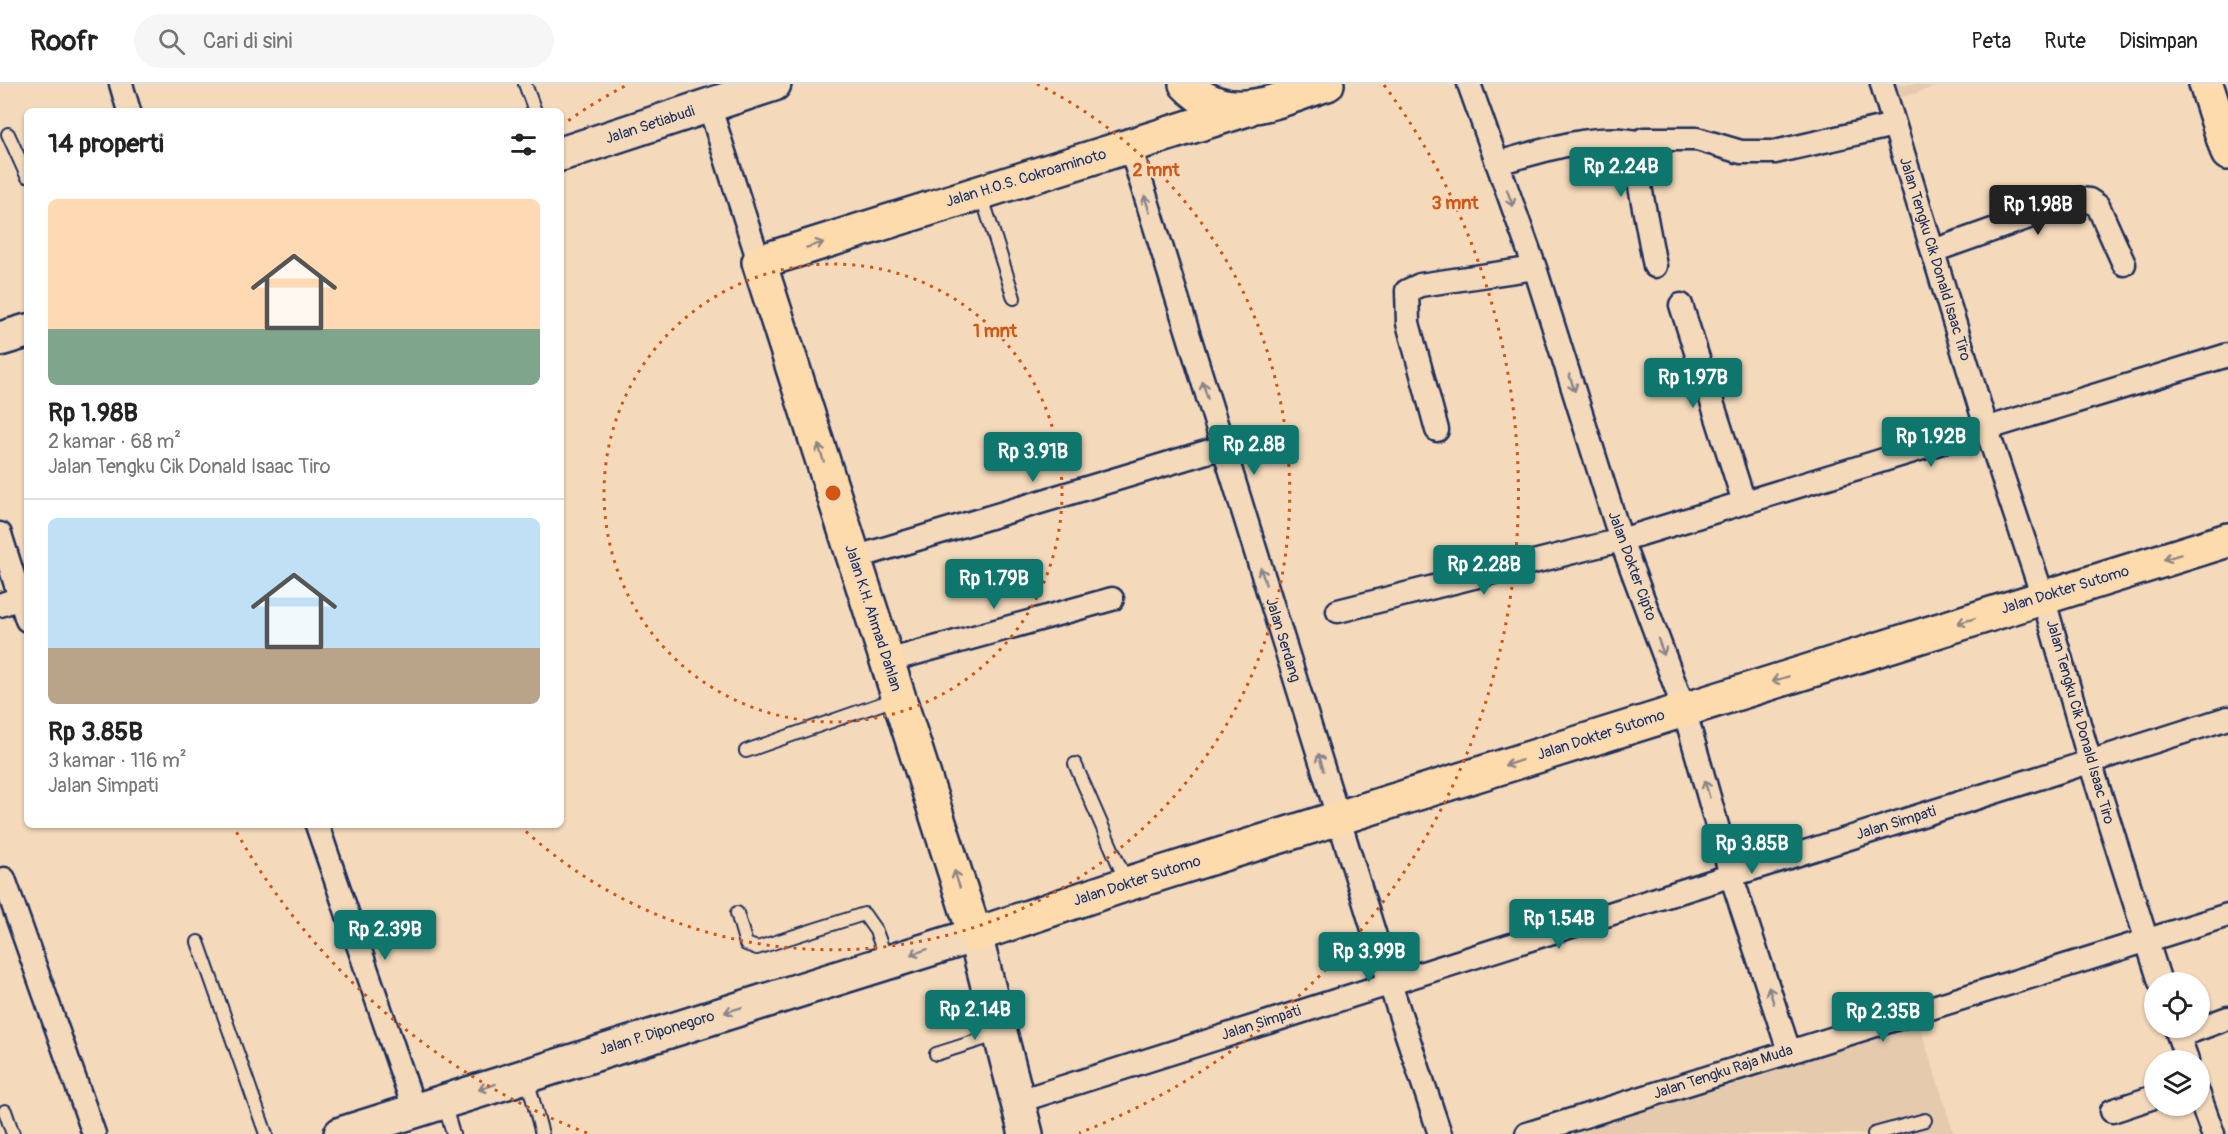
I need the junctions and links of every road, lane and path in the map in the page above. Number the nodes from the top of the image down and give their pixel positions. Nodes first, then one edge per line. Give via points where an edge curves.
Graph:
1 (121, 84) edge
2 (525, 84) edge
3 (774, 84) edge
4 (1186, 84) edge
5 (1327, 84) edge
6 (1469, 84) edge
7 (1882, 84) edge
8 (2206, 84) edge
9 (709, 105) junction
10 (128, 108) edge
11 (534, 108) edge
12 (1247, 109) junction
13 (1894, 125) junction
14 (8, 134) dead end
15 (1143, 142) junction
16 (1641, 143) junction
17 (564, 153) edge
18 (2228, 153) edge
19 (1497, 163) junction
20 (24, 169) edge
21 (980, 193) junction
22 (1933, 251) junction
23 (759, 262) junction
24 (2124, 264) dead end
25 (1655, 266) dead end
26 (1535, 268) junction
27 (1014, 298) dead end
28 (1681, 304) dead end
29 (24, 331) edge
30 (0, 339) edge
31 (2228, 355) edge
32 (1437, 430) dead end
33 (1987, 430) junction
34 (1223, 447) junction
35 (1744, 502) junction
36 (0, 534) edge
37 (1621, 540) junction
38 (2228, 540) edge
39 (854, 558) junction
40 (2043, 597) junction
41 (1112, 599) dead end
42 (10, 602) edge
43 (1338, 611) dead end
44 (24, 617) edge
45 (887, 661) junction
46 (899, 698) junction
47 (1684, 709) junction
48 (2228, 718) edge
49 (746, 751) dead end
50 (2090, 762) junction
51 (1075, 764) dead end
52 (1339, 818) junction
53 (318, 828) edge
54 (1731, 875) junction
55 (4, 879) dead end
56 (1127, 884) junction
57 (737, 913) dead end
58 (2228, 915) edge
59 (975, 935) junction
60 (2146, 940) junction
61 (198, 942) dead end
62 (888, 962) junction
63 (2157, 972) edge
64 (1389, 981) junction
65 (2228, 1018) edge
66 (2210, 1023) edge
67 (999, 1034) junction
68 (1789, 1051) junction
69 (936, 1054) dead end
70 (526, 1074) junction
71 (2144, 1100) edge
72 (1016, 1102) junction
73 (429, 1106) junction
74 (2112, 1111) dead end
75 (5, 1112) dead end
76 (2206, 1116) edge
77 (1925, 1120) dead end
78 (13, 1134) edge
79 (94, 1134) edge
80 (266, 1134) edge
81 (341, 1134) edge
82 (453, 1134) edge
83 (542, 1134) edge
84 (1026, 1134) edge
85 (1440, 1134) edge
86 (1527, 1134) edge
87 (1874, 1134) edge
88 (2212, 1134) edge

1 - 10 street
2 - 11 lane
3 - 9 main road, Jalan Setiabudi
4 - 12 main road via 1212,103
4 - 15 main road via 1180,115 1171,129
5 - 12 main road, Jalan H.O.S. Cokroaminoto
6 - 19 street, Jalan Dokter Cipto
7 - 13 street, Jalan Tengku Cik Donald Isaac Tiro
8 - 18 main road
9 - 17 main road, Jalan Setiabudi
9 - 23 street, Jalan K.H. Ahmad Dahlan
12 - 15 main road, Jalan H.O.S. Cokroaminoto
13 - 16 street via 1775,152 1741,152 1697,139
13 - 22 street, Jalan Tengku Cik Donald Isaac Tiro
14 - 20 lane
15 - 21 main road, Jalan H.O.S. Cokroaminoto
34 -> 15 street, Jalan Serdang
16 - 19 street via 1616,139 1585,142
16 - 25 street via 1635,160
19 -> 26 street, Jalan Dokter Cipto
23 -> 21 main road, Jalan H.O.S. Cokroaminoto
21 - 27 lane
22 - 24 street via 2080,199 2098,206
22 - 33 street, Jalan Tengku Cik Donald Isaac Tiro
39 -> 23 main road, Jalan K.H. Ahmad Dahlan
26 - 32 street via 1420,285 1407,291 1408,323
26 -> 37 street, Jalan Dokter Cipto
28 - 35 street
29 - 30 main road
31 - 33 street
33 - 35 street
33 - 40 street, Jalan Tengku Cik Donald Isaac Tiro
34 - 39 street
52 -> 34 street, Jalan Serdang
35 - 37 street
36 - 42 street
37 - 43 street
37 -> 47 street, Jalan Dokter Cipto
38 -> 40 main road, Jalan Dokter Sutomo
39 - 45 main road, Jalan K.H. Ahmad Dahlan
40 -> 47 main road, Jalan Dokter Sutomo
40 - 50 street, Jalan Tengku Cik Donald Isaac Tiro
41 - 45 street
42 - 44 street
45 - 46 main road, Jalan K.H. Ahmad Dahlan
46 - 49 lane
59 -> 46 main road, Jalan K.H. Ahmad Dahlan
47 -> 52 main road, Jalan Dokter Sutomo
54 -> 47 street, Jalan Dokter Cipto
48 - 50 street, Jalan Simpati
50 - 54 street, Jalan Simpati
50 - 60 street, Jalan Tengku Cik Donald Isaac Tiro
51 - 56 lane
52 - 56 main road, Jalan Dokter Sutomo
52 - 64 street, Jalan Serdang
53 - 73 street
54 - 64 street, Jalan Simpati
68 -> 54 street, Jalan Dokter Cipto
55 - 79 street
56 - 59 main road, Jalan Dokter Sutomo
57 - 62 lane via 746,944 757,948 864,914 876,931
58 - 60 street, Jalan Tengku Raja Muda
59 -> 62 main road, Jalan P. Diponegoro
59 - 67 main road, Jalan K.H. Ahmad Dahlan
60 - 63 street, Jalan Tengku Cik Donald Isaac Tiro
60 - 68 street, Jalan Tengku Raja Muda
61 - 80 lane
62 -> 70 main road, Jalan P. Diponegoro
64 - 72 street, Jalan Simpati
64 - 85 street, Jalan Serdang
65 - 66 street
67 - 69 lane
67 - 72 main road, Jalan K.H. Ahmad Dahlan
68 - 86 street, Jalan Tengku Raja Muda
70 -> 73 main road, Jalan P. Diponegoro
70 - 83 lane
71 - 74 street
72 - 84 main road, Jalan K.H. Ahmad Dahlan
73 - 81 main road, Jalan P. Diponegoro
73 - 82 lane
75 - 78 lane
76 - 88 street
77 - 87 lane

